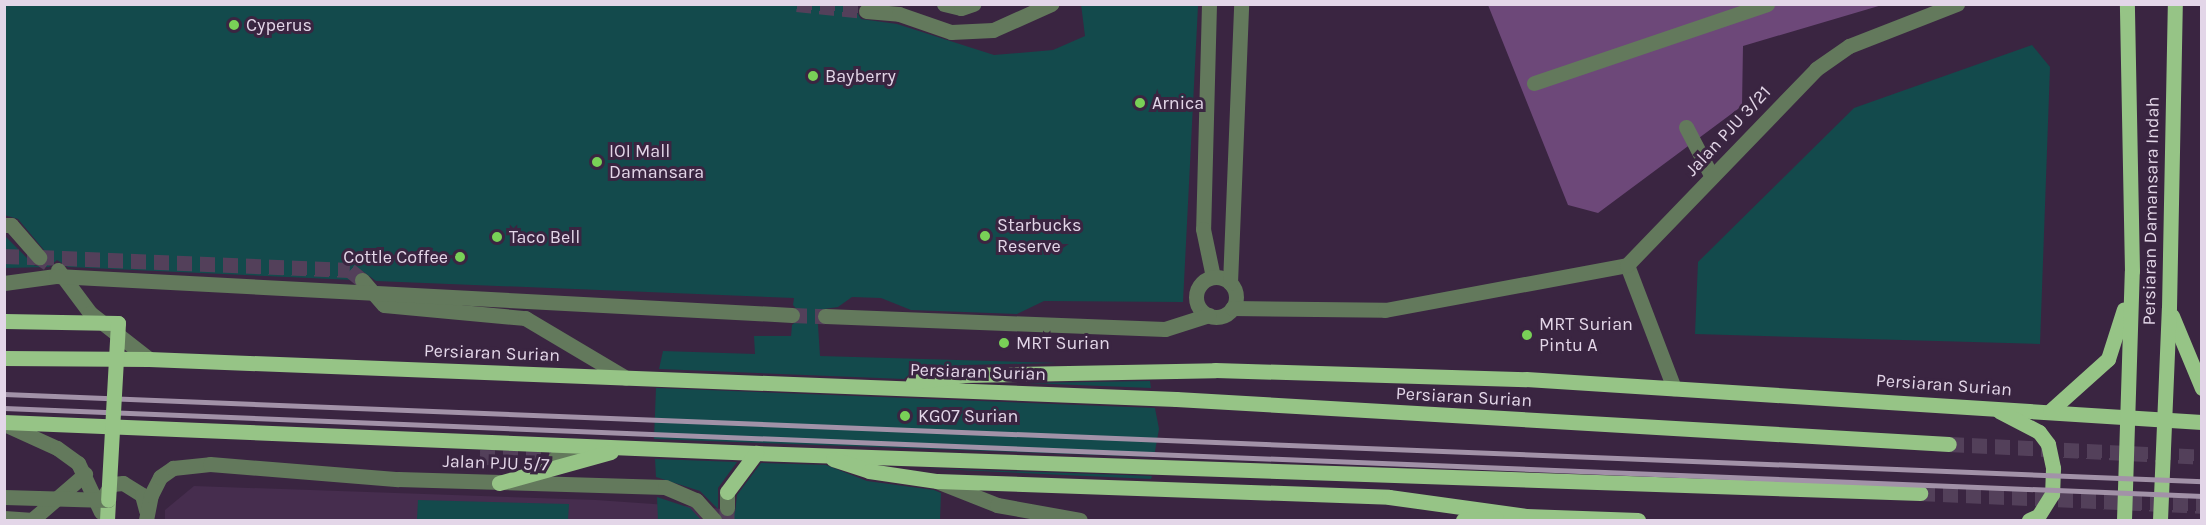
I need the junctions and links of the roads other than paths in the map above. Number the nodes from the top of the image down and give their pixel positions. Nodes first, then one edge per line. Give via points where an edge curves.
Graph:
1 (944, 4) edge
2 (973, 4) edge
3 (1051, 4) edge
4 (1209, 4) edge
5 (1241, 4) edge
6 (1767, 4) edge
7 (2127, 4) edge
8 (2175, 4) edge
9 (1953, 5) edge
10 (866, 11) tunnel mouth
11 (1914, 11) edge
12 (1534, 83) dead end
13 (1686, 127) dead end
14 (1713, 177) junction
15 (4, 225) edge
16 (39, 257) tunnel mouth
17 (1627, 265) junction
18 (58, 270) tunnel mouth
19 (2132, 271) junction
20 (1213, 277) junction
21 (362, 280) tunnel mouth
22 (4, 283) edge
23 (1230, 283) junction
24 (1232, 308) junction
25 (2169, 308) junction
26 (792, 315) tunnel mouth
27 (1209, 315) junction
28 (825, 316) tunnel mouth
29 (4, 321) edge
30 (4, 358) edge
31 (116, 359) junction
32 (149, 359) junction
33 (626, 378) junction
34 (869, 387) junction
35 (1674, 388) junction
36 (2202, 388) edge
37 (1991, 407) junction
38 (2050, 411) junction
39 (2129, 415) junction
40 (2164, 418) junction
41 (2202, 422) edge
42 (4, 423) edge
43 (1949, 444) tunnel mouth
44 (626, 448) junction
45 (756, 453) junction
46 (816, 454) junction
47 (555, 458) tunnel mouth
48 (85, 474) junction
49 (937, 481) junction
50 (499, 483) junction
51 (727, 492) joint
52 (1920, 493) tunnel mouth
53 (4, 497) edge
54 (727, 508) tunnel mouth
55 (103, 509) edge
56 (4, 518) edge
57 (147, 518) edge
58 (1520, 518) edge
59 (33, 520) edge
60 (107, 520) edge
61 (714, 520) tunnel mouth
62 (1080, 520) edge
63 (1463, 520) edge
64 (1638, 520) edge
65 (2029, 520) edge
66 (2124, 520) edge
67 (2160, 520) edge

1 - 2 street via 961,8
3 - 10 street via 993,30 951,32 899,14
4 - 20 street via 1203,229
5 - 23 street
6 - 12 street
7 - 19 main road, Persiaran Damansara Indah
8 - 25 main road, Persiaran Damansara Indah
9 - 11 street, Jalan PJU 3/21
11 - 14 street, Jalan PJU 3/21 via 1816,69
13 - 14 street
14 - 17 street, Jalan PJU 3/21
15 - 16 street via 11,225
17 - 24 street via 1385,310
17 - 35 street
18 - 32 street via 90,313
19 - 38 main road via 2120,330 2108,358
19 - 39 main road, Persiaran Damansara Indah
20 - 23 street
20 - 27 street via 1201,283 1196,295 1198,308
21 - 33 street via 384,305 525,318
22 - 26 street, bridge via 56,276
23 - 24 street via 1236,296
24 - 27 street via 1222,316
25 - 36 main road via 2189,365
25 - 40 main road, Persiaran Damansara Indah
27 - 28 street via 1164,329
29 - 31 main road, bridge via 118,323
30 - 31 main road, Persiaran Surian
31 - 32 main road, Persiaran Surian
31 - 55 main road, bridge
32 - 33 main road, Persiaran Surian
33 - 34 main road, Persiaran Surian
34 - 35 main road, Persiaran Surian via 965,375 1215,370 1526,378
34 - 43 main road, Persiaran Surian via 1176,399
35 - 37 main road, Persiaran Surian
37 - 38 main road, Persiaran Surian
37 - 65 main road via 2039,432 2048,444 2053,468 2052,494 2038,516
38 - 39 main road, Persiaran Surian
39 - 40 main road, Persiaran Surian
39 - 66 main road, Persiaran Damansara Indah
40 - 41 main road, Persiaran Surian
40 - 67 main road, Persiaran Damansara Indah
42 - 44 main road
42 - 48 street via 57,448 78,463
44 - 45 main road
44 - 47 street
44 - 50 main road
45 - 46 main road
45 - 51 main road
46 - 49 main road via 869,471
46 - 52 main road
48 - 55 street
48 - 59 street
49 - 58 main road via 1389,497
49 - 62 street via 997,505
50 - 57 street, Jalan PJU 5/7 via 210,464 173,468 160,477 151,495
50 - 61 street, Jalan PJU 5/7 via 665,487 696,500
51 - 54 street
53 - 55 street, bridge
55 - 57 street via 105,490 123,483 142,495
55 - 60 main road
56 - 59 street
58 - 63 main road
58 - 64 main road

